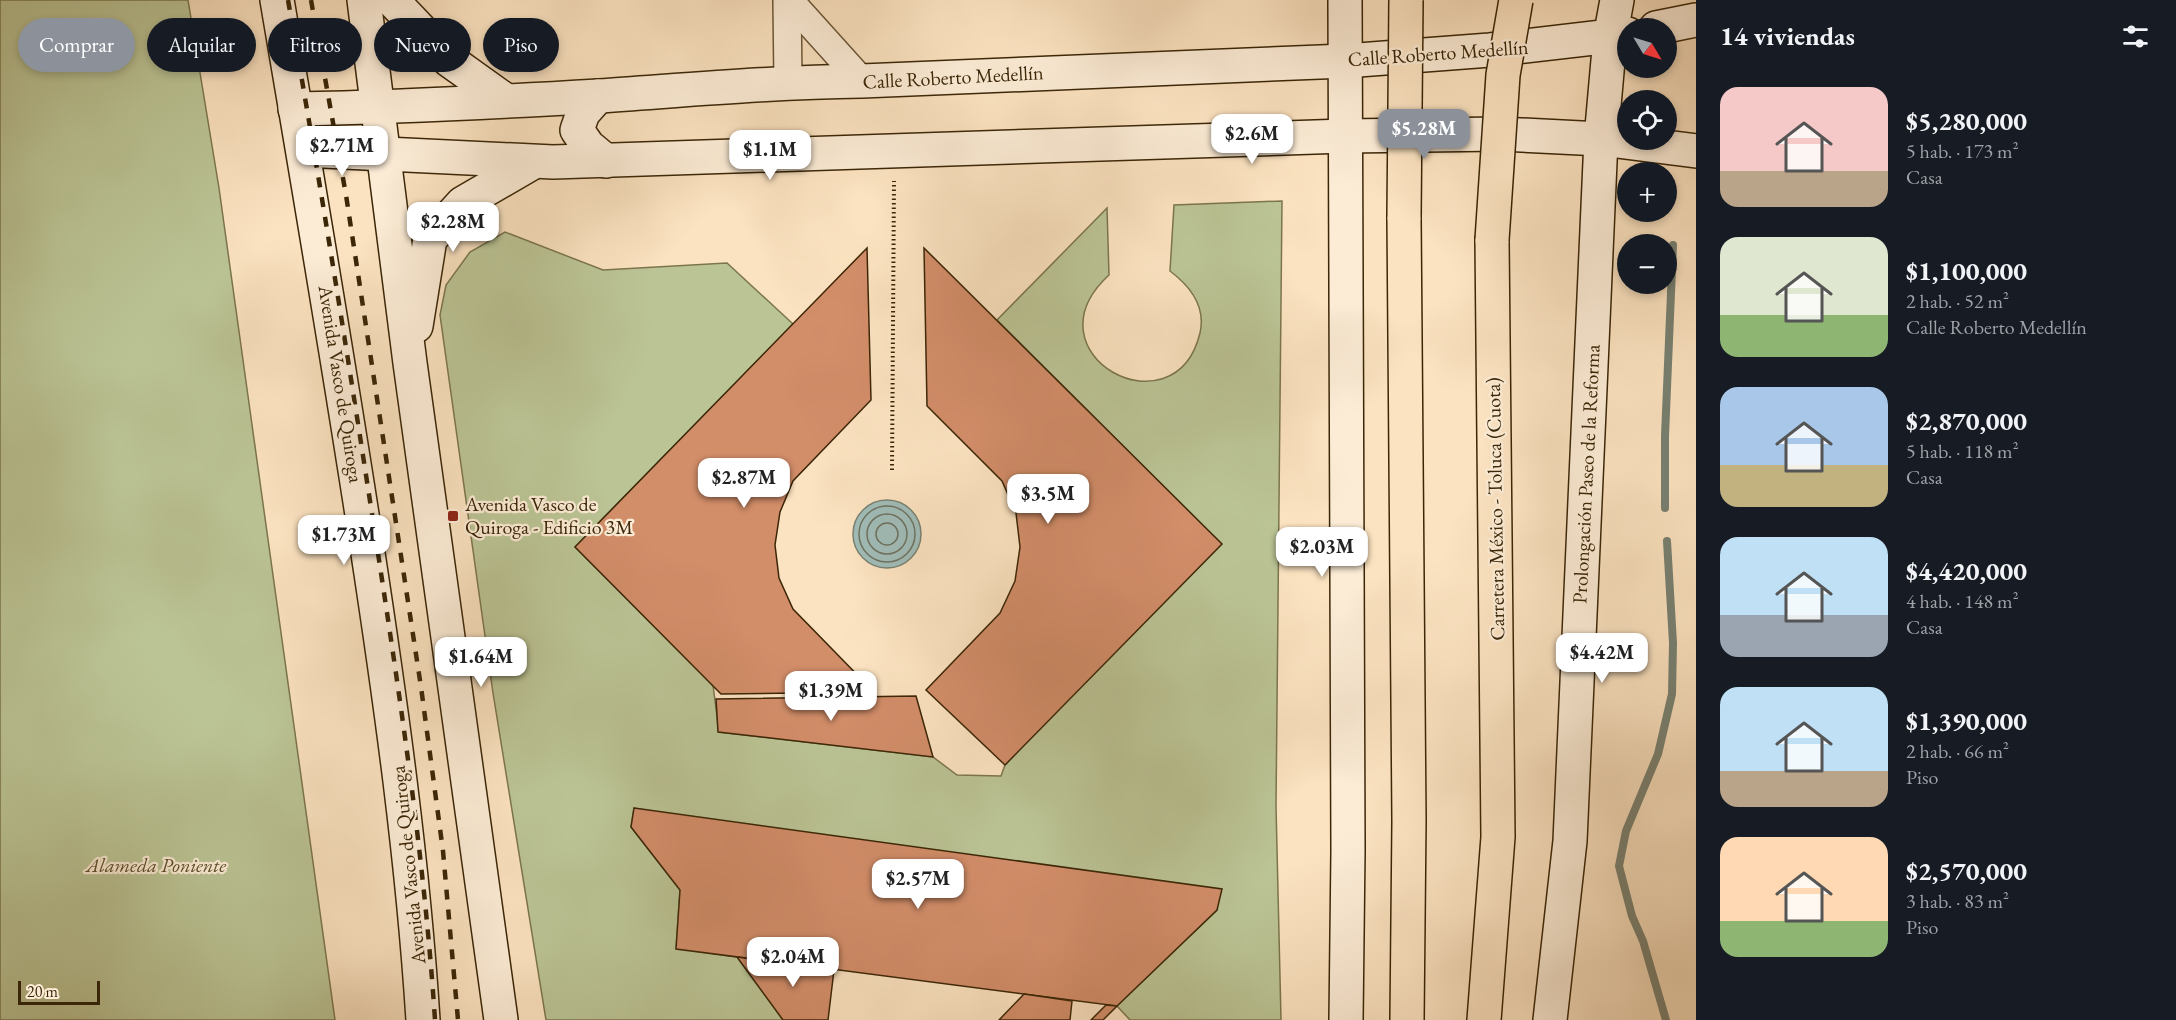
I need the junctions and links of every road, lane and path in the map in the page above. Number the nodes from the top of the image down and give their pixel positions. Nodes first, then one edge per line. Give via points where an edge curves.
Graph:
1 (277, 0) edge
2 (364, 0) edge
3 (392, 0) edge
4 (788, 0) edge
5 (1345, 0) edge
6 (1406, 0) edge
7 (1516, 0) edge
8 (1617, 0) edge
9 (1618, 18) edge
10 (1696, 20) edge
11 (1677, 24) edge
12 (1617, 36) edge
13 (1617, 47) edge
14 (1345, 61) junction
15 (862, 81) junction
16 (788, 82) junction
17 (598, 96) junction
18 (505, 100) junction
19 (378, 107) junction
20 (295, 109) junction
21 (1345, 136) junction
22 (1601, 139) junction
23 (303, 150) junction
24 (894, 151) junction
25 (1696, 151) edge
26 (384, 153) junction
27 (606, 160) junction
28 (532, 163) junction
29 (410, 363) junction
30 (892, 470) dead end
31 (423, 1020) edge
32 (501, 1020) edge
33 (1346, 1020) edge
34 (1407, 1020) edge
35 (1484, 1020) edge
36 (1550, 1020) edge

1 - 20 main road, Avenida Vasco de Quiroga
2 - 19 main road
3 - 18 main road via 449,60
4 - 15 street
4 - 16 street
5 - 14 main road
6 - 34 highway, bridge
7 - 35 highway, Carretera México - Toluca (Cuota), bridge via 1503,75 1492,240 1498,837
8 - 9 main road, Prolongación Paseo de la Reforma
10 - 11 main road
12 - 14 main road, Calle Roberto Medellín via 1490,51
13 - 22 main road, Prolongación Paseo de la Reforma
14 - 15 main road, Calle Roberto Medellín
14 - 21 main road
15 - 16 main road, Calle Roberto Medellín
16 - 17 main road, Calle Roberto Medellín
17 - 18 main road, Calle Roberto Medellín
17 - 27 main road via 583,113 577,130 588,146
18 - 19 main road, Calle Roberto Medellín
19 - 20 main road, Calle Roberto Medellín
19 - 26 main road
20 - 23 main road, Avenida Vasco de Quiroga
21 - 22 main road via 1502,134
21 - 24 main road
21 - 33 main road
22 - 25 main road
22 - 36 main road, Prolongación Paseo de la Reforma via 1570,841
23 - 26 main road
23 - 31 main road, Avenida Vasco de Quiroga via 389,693 419,950
24 - 27 main road
24 - 30 path
26 - 28 main road
26 - 29 main road
27 - 28 main road
28 - 29 main road via 463,203 430,239
29 - 32 main road

